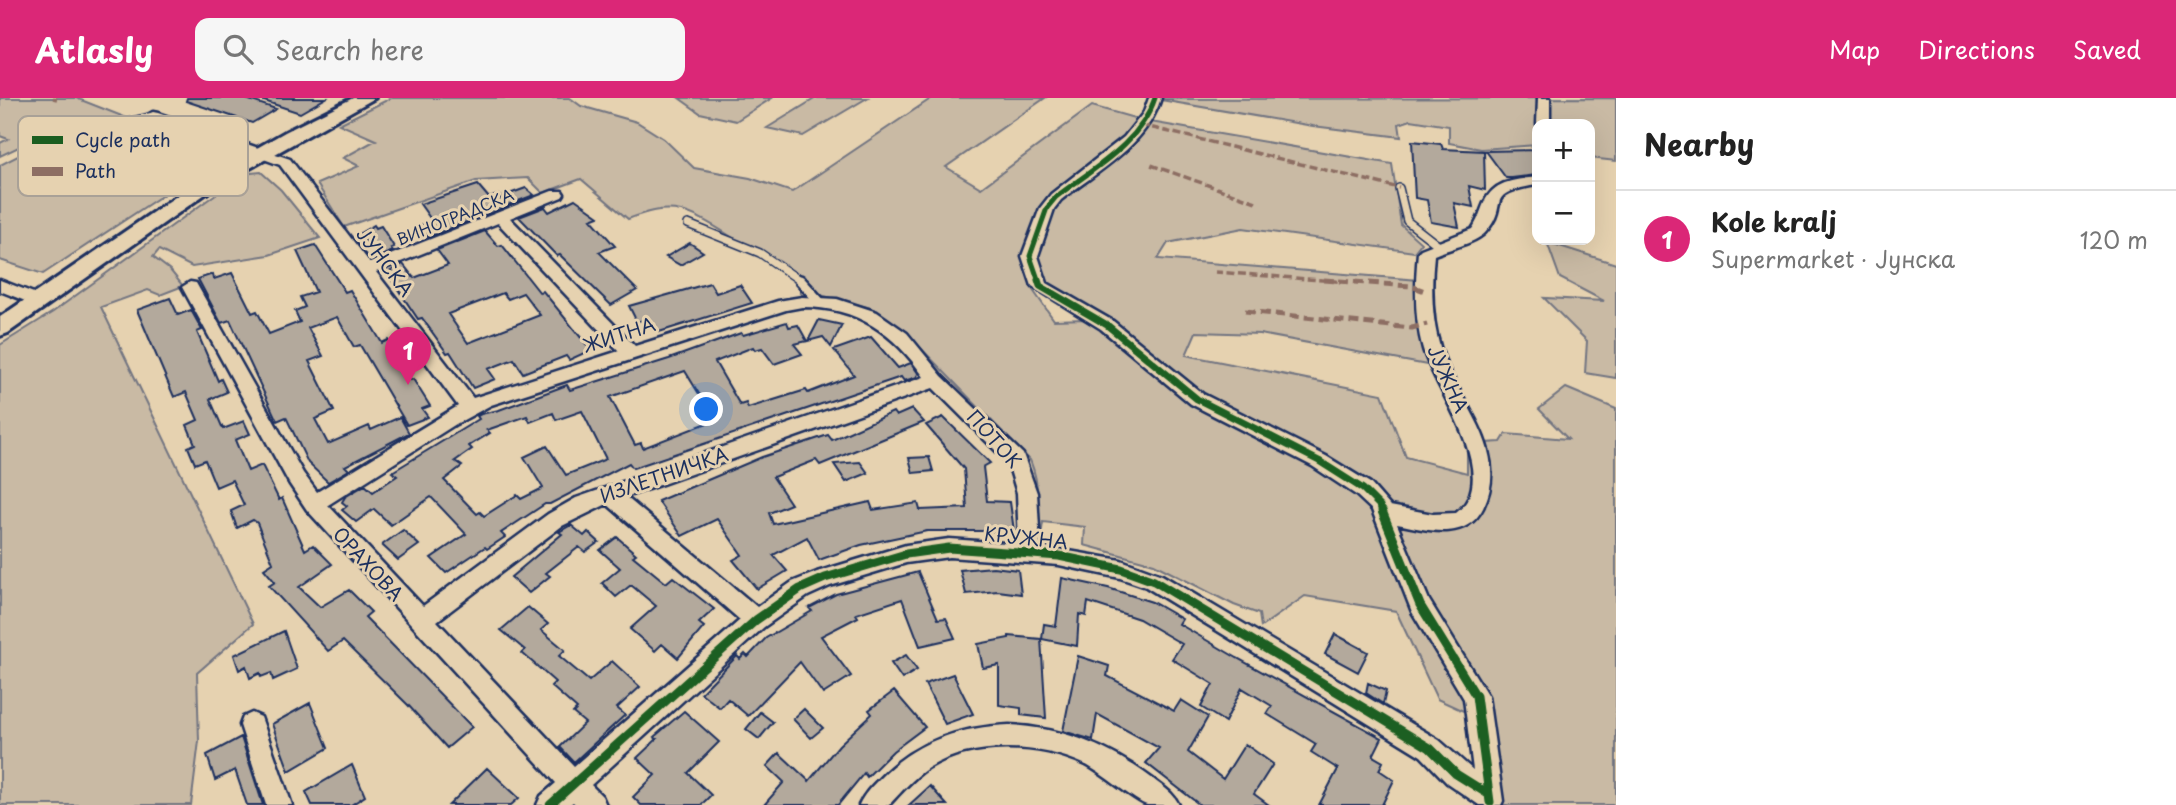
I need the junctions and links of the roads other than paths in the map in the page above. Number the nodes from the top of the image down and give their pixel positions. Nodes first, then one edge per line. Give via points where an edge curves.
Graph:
1 (366, 98) edge
2 (1155, 98) edge
3 (1544, 98) edge
4 (1544, 119) edge
5 (248, 148) edge
6 (261, 152) junction
7 (248, 160) edge
8 (1532, 182) edge
9 (1399, 188) dead end
10 (557, 194) dead end
11 (188, 196) edge
12 (501, 218) junction
13 (688, 224) dead end
14 (1439, 246) junction
15 (365, 271) junction
16 (0, 285) edge
17 (190, 287) dead end
18 (38, 301) junction
19 (819, 301) junction
20 (0, 328) edge
21 (631, 352) junction
22 (935, 380) junction
23 (469, 407) junction
24 (609, 494) junction
25 (314, 505) junction
26 (1385, 513) junction
27 (1029, 553) junction
28 (756, 620) junction
29 (420, 621) junction
30 (252, 725) dead end
31 (573, 784) junction
32 (1490, 800) edge
33 (279, 805) edge
34 (550, 805) edge
35 (593, 805) edge
36 (872, 805) edge
37 (1166, 805) edge

1 - 6 street
2 - 26 street via 1145,121 1127,141 1047,208 1030,256 1040,286 1107,326 1197,399 1350,480
3 - 4 street
5 - 6 street, ЈУНСКА
6 - 7 street
6 - 15 street, ЈУНСКА via 288,166
8 - 14 street via 1496,191 1483,226 1466,238
9 - 14 lane via 1407,221
10 - 12 street, ВИНОГРАДСКА
11 - 18 street
12 - 15 street, ВИНОГРАДСКА
12 - 21 street
13 - 19 lane via 770,256 806,282
14 - 26 street, ЈУЖНА via 1426,252 1424,303 1432,353 1481,449 1482,485 1474,508 1462,521
15 - 23 street, ЈУНСКА
16 - 18 street
17 - 25 street, ОРАХОВА
18 - 20 street
19 - 21 street, ЖИТНА via 784,305
19 - 22 street, ЖИТНА via 880,321 915,352
21 - 23 street, ЖИТНА
22 - 24 street, ИЗЛЕТНИЧКА
22 - 27 street, ПОТОК via 1023,470
23 - 25 street, ЖИТНА
24 - 28 street
24 - 29 street, ИЗЛЕТНИЧКА via 555,520
25 - 29 street, ОРАХОВА
26 - 32 street via 1420,605 1476,696
27 - 28 street, КРУЖНА via 949,548 906,554 800,589
27 - 32 street, КРУЖНА via 1121,569 1173,591 1430,748
28 - 31 street, КРУЖНА
29 - 31 street, ОРАХОВА
30 - 33 street
31 - 34 street, КРУЖНА
31 - 35 street, ОРАХОВА
36 - 37 street via 910,766 928,755 948,746 998,737 1051,743 1089,754

